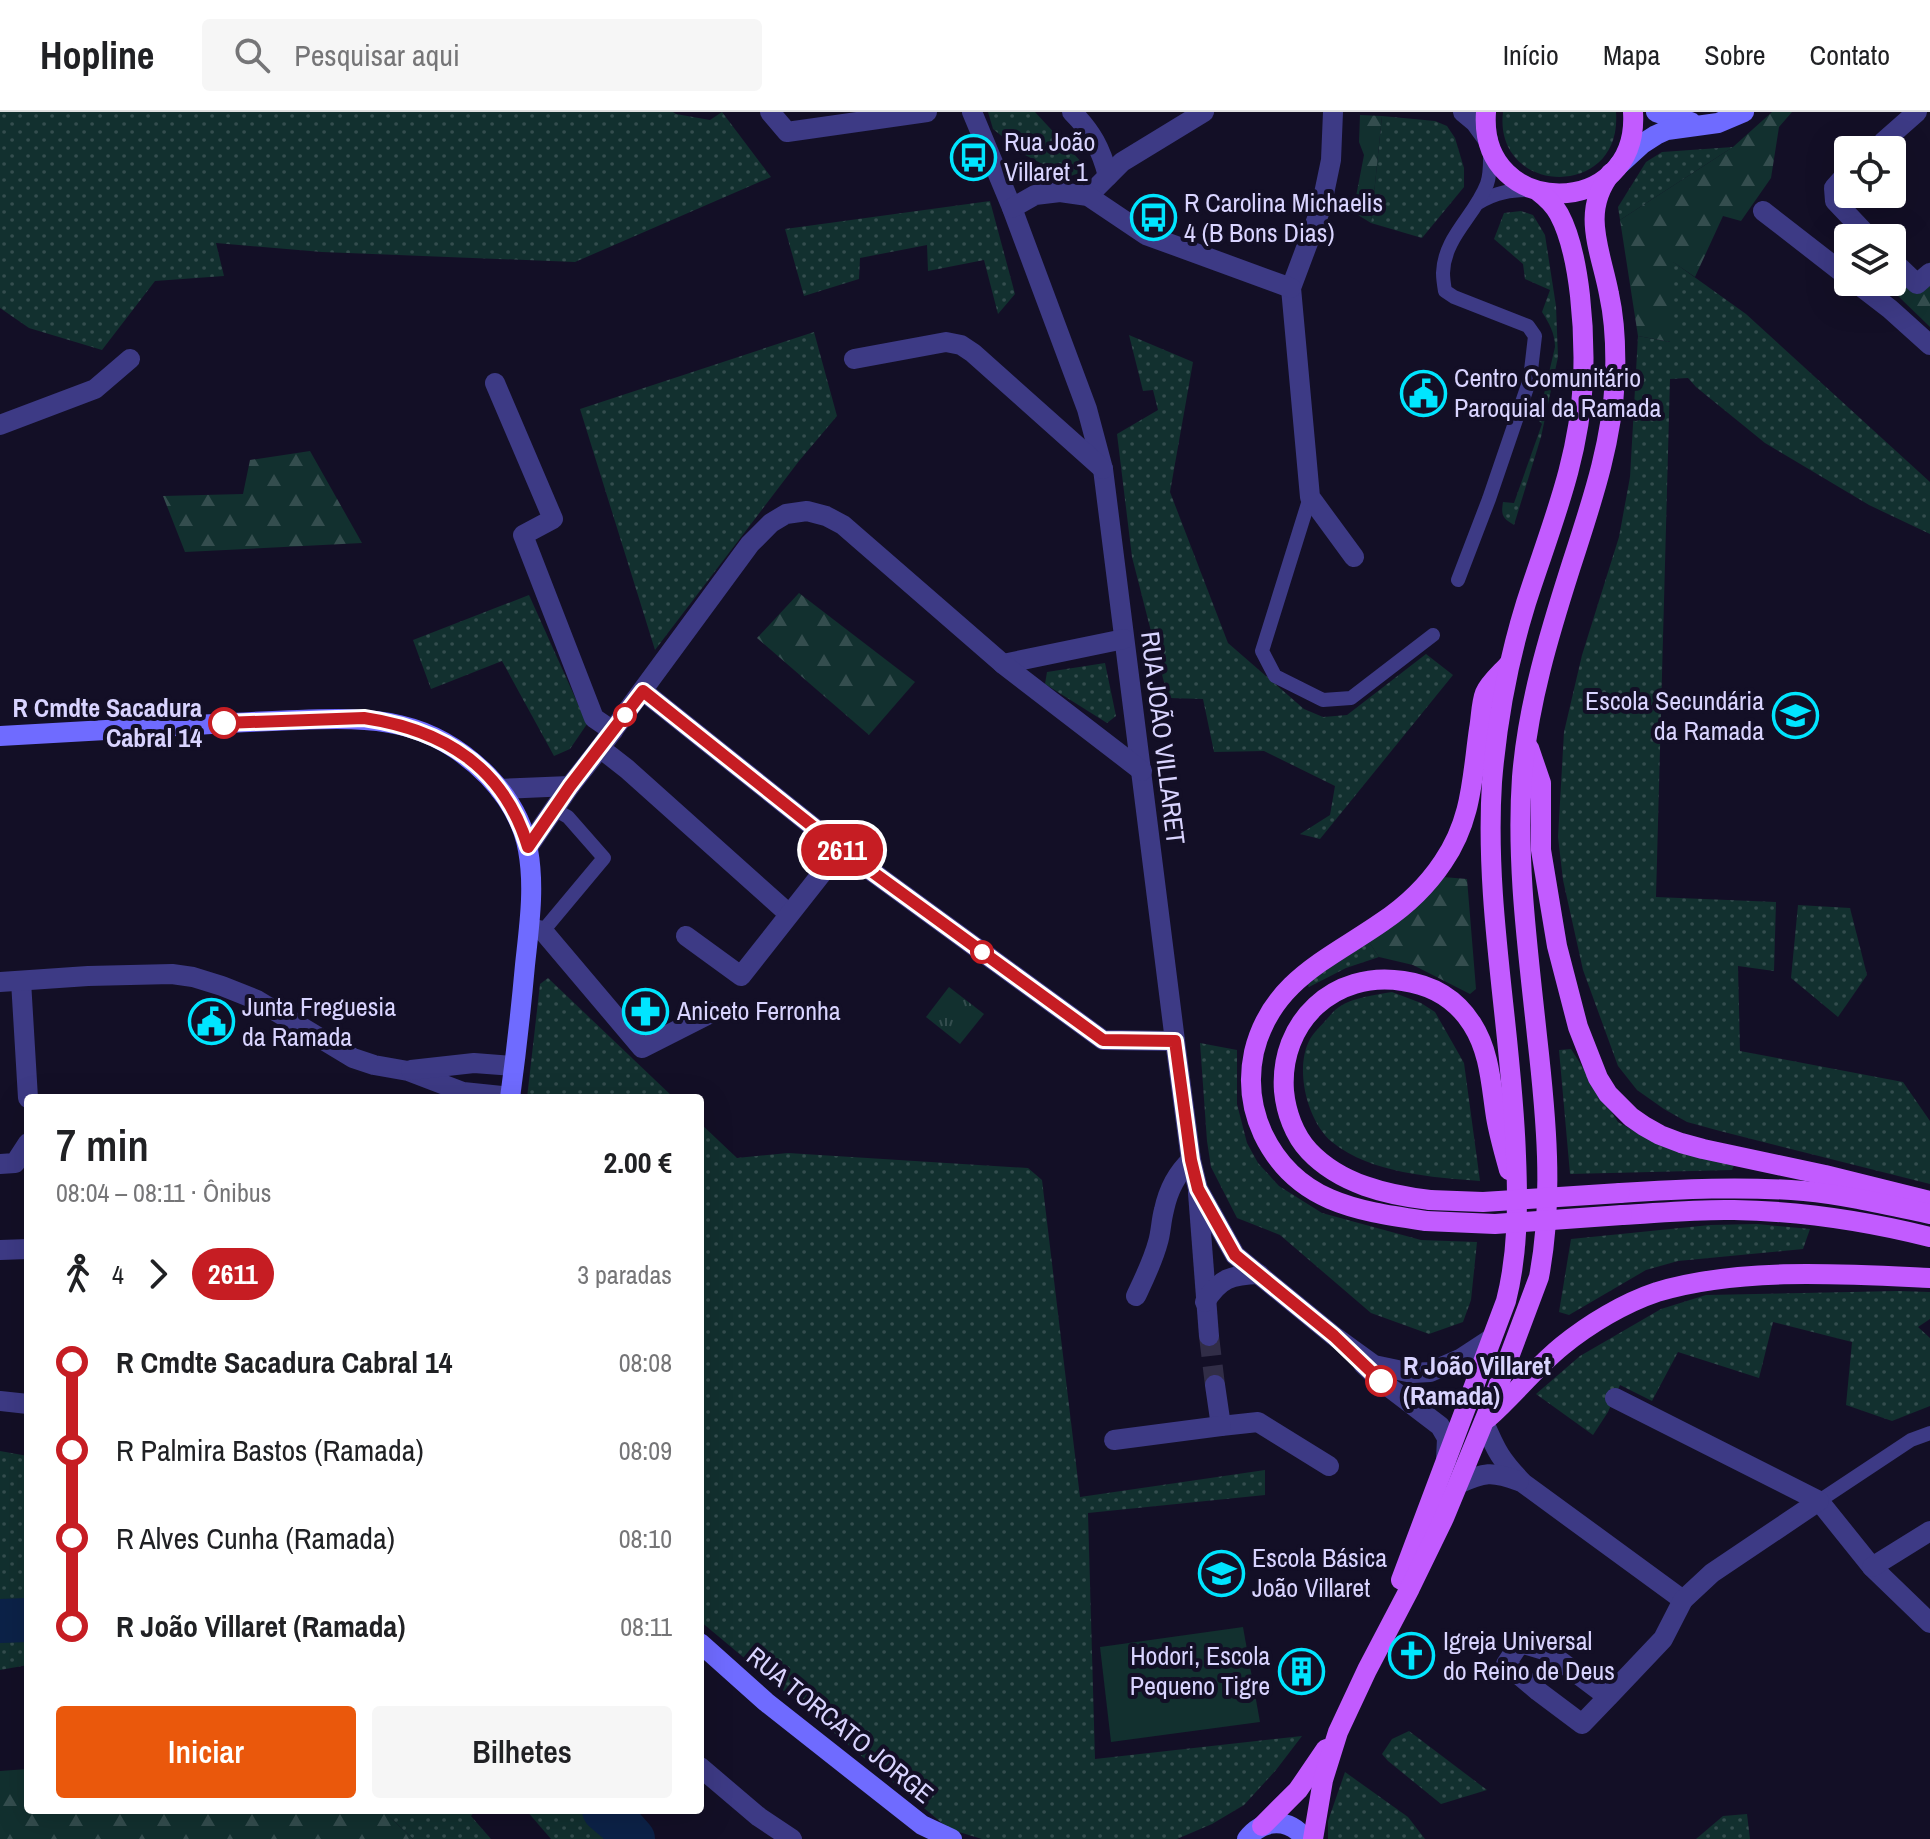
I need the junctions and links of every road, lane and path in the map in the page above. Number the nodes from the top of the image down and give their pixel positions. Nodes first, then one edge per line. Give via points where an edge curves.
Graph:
1 (770, 112) edge
2 (927, 112) edge
3 (972, 112) edge
4 (1072, 112) edge
5 (1204, 112) edge
6 (1333, 112) edge
7 (1463, 112) edge
8 (1486, 112) edge
9 (1633, 112) edge
10 (1656, 112) edge
11 (1744, 112) edge
12 (1917, 112) edge
13 (1707, 124) junction
14 (1890, 136) edge
15 (1489, 143) junction
16 (1614, 170) junction
17 (1108, 176) junction
18 (1536, 191) junction
19 (1088, 196) junction
20 (1477, 203) junction
21 (1012, 208) junction
22 (1842, 208) edge
23 (1763, 211) dead end
24 (1857, 224) edge
25 (1834, 266) edge
26 (1906, 268) edge
27 (1924, 278) edge
28 (1291, 288) junction
29 (1873, 296) edge
30 (1930, 345) edge
31 (130, 359) dead end
32 (854, 359) dead end
33 (495, 383) dead end
34 (0, 425) edge
35 (1103, 469) junction
36 (1310, 497) junction
37 (1354, 557) dead end
38 (1458, 580) dead end
39 (1433, 635) dead end
40 (1124, 639) junction
41 (1510, 662) junction
42 (1003, 664) junction
43 (643, 691) junction
44 (613, 731) junction
45 (0, 736) edge
46 (1526, 739) junction
47 (600, 748) junction
48 (1142, 771) junction
49 (570, 786) junction
50 (499, 789) junction
51 (554, 809) junction
52 (528, 847) junction
53 (841, 849) junction
54 (789, 914) junction
55 (536, 930) junction
56 (686, 936) dead end
57 (21, 981) junction
58 (0, 982) edge
59 (713, 1012) dead end
60 (1175, 1041) junction
61 (514, 1066) junction
62 (408, 1071) junction
63 (28, 1094) edge
64 (482, 1094) edge
65 (510, 1094) edge
66 (24, 1149) edge
67 (1191, 1160) junction
68 (0, 1164) edge
69 (1198, 1189) junction
70 (1517, 1195) junction
71 (1930, 1201) edge
72 (1930, 1214) edge
73 (1930, 1237) edge
74 (24, 1249) edge
75 (0, 1250) edge
76 (1259, 1274) junction
77 (1930, 1278) edge
78 (1136, 1296) dead end
79 (1205, 1302) junction
80 (1209, 1336) tunnel mouth
81 (1334, 1336) junction
82 (1492, 1338) junction
83 (1215, 1385) tunnel mouth
84 (1615, 1398) dead end
85 (0, 1401) edge
86 (24, 1404) edge
87 (1484, 1422) junction
88 (1221, 1426) junction
89 (1930, 1433) edge
90 (1114, 1440) dead end
91 (1329, 1466) dead end
92 (1444, 1468) junction
93 (1523, 1483) junction
94 (1458, 1484) junction
95 (1819, 1501) junction
96 (1930, 1531) edge
97 (1872, 1567) junction
98 (1683, 1600) junction
99 (1930, 1623) edge
100 (704, 1647) edge
101 (1367, 1670) junction
102 (1608, 1697) junction
103 (1338, 1732) junction
104 (704, 1770) edge
105 (1250, 1834) edge
106 (792, 1839) edge
107 (952, 1839) edge
108 (1305, 1839) edge
109 (1313, 1839) edge

1 - 2 street via 787,132
3 - 21 street, RUA JOÃO VILLARET
4 - 17 street via 1088,127
5 - 17 street
6 - 28 street via 1321,208
7 - 15 street
8 - 15 main road
9 - 16 main road via 1629,145
10 - 13 main road
11 - 13 main road
12 - 14 street
13 - 16 main road via 1656,135
15 - 18 main road via 1507,173
15 - 20 lane via 1487,183
16 - 18 main road via 1577,193
16 - 46 main road via 1599,192 1594,218 1613,321 1615,377 1608,438 1543,659
17 - 19 street
18 - 20 lane via 1510,190
18 - 41 main road via 1554,206 1570,243 1581,312 1581,403 1571,468
19 - 21 street via 1035,195
19 - 28 street via 1146,235
20 - 38 lane via 1447,252 1445,291 1528,326 1535,336 1530,379
21 - 35 street, RUA JOÃO VILLARET via 1087,409
22 - 24 street
23 - 25 street
26 - 27 street
28 - 36 street
29 - 30 street
31 - 34 street via 95,389
32 - 35 street via 946,342 961,345
33 - 44 street via 553,519 523,535 594,718
35 - 40 street, RUA JOÃO VILLARET
36 - 37 street
36 - 39 lane via 1262,651 1275,676 1323,700 1351,698
40 - 42 street
40 - 48 street, RUA JOÃO VILLARET
41 - 70 main road via 1495,751 1491,845
41 - 73 main road, bridge via 1485,694 1470,802 1459,836 1441,865 1400,909 1294,982 1263,1026 1252,1061 1252,1097 1271,1150 1291,1175 1335,1202 1426,1221 1495,1224 1764,1211
42 - 43 street via 843,525 807,511 786,514 750,544
42 - 48 street
43 - 44 street
43 - 53 street
44 - 47 street
45 - 50 main road via 364,718 402,725 444,742
46 - 71 main road via 1541,783 1541,850 1557,946 1578,1027 1608,1094 1644,1126 1681,1143
46 - 87 main road via 1520,861 1545,1121 1544,1240 1539,1277
47 - 49 street
47 - 54 street
48 - 60 street, RUA JOÃO VILLARET
49 - 50 street
49 - 51 street
50 - 52 main road
51 - 52 street
51 - 55 lane via 568,817 604,858
52 - 55 main road
53 - 54 street
53 - 60 street via 1103,1040
54 - 56 street via 741,976
55 - 59 street via 642,1048
55 - 61 main road
57 - 58 street
57 - 62 street via 193,977 257,1000 353,1058
57 - 63 street
60 - 67 street, RUA JOÃO VILLARET
61 - 62 street via 474,1063
61 - 65 main road
62 - 64 street
66 - 68 street via 15,1163
67 - 69 street, RUA JOÃO VILLARET
67 - 78 street via 1168,1194 1159,1240
69 - 76 street, RUA JOÃO VILLARET via 1235,1255
69 - 79 street
70 - 72 main road, bridge via 1500,1138 1486,1053 1457,1004 1416,983 1376,979 1338,989 1313,1008 1294,1034 1285,1066 1285,1102 1308,1151 1362,1186 1430,1200 1483,1202 1706,1188 1795,1190
70 - 82 main road via 1510,1284
74 - 75 street
76 - 79 street via 1226,1279
76 - 81 street, RUA JOÃO VILLARET
77 - 87 main road via 1751,1277 1656,1293 1562,1345
79 - 80 street
81 - 82 street, RUA JOÃO VILLARET via 1374,1365 1412,1373 1446,1366
81 - 92 street, RUA JOÃO VILLARET via 1440,1426 1447,1438
82 - 92 main road
83 - 88 street
84 - 95 street
85 - 86 street
87 - 93 street via 1503,1463
87 - 94 main road
88 - 90 street
88 - 91 street via 1258,1422
89 - 95 lane
92 - 101 main road
93 - 94 street via 1491,1473
93 - 98 street
94 - 101 main road
95 - 97 street
95 - 98 street via 1712,1573
96 - 97 street
97 - 99 street
98 - 102 street via 1663,1639
100 - 107 main road, RUA TORCATO JORGE via 922,1825
101 - 103 main road
102 - 102 street via 1547,1651 1520,1643 1506,1664 1582,1724
103 - 105 main road via 1298,1790
103 - 109 main road
104 - 106 street
105 - 108 main road via 1275,1822 1288,1824

